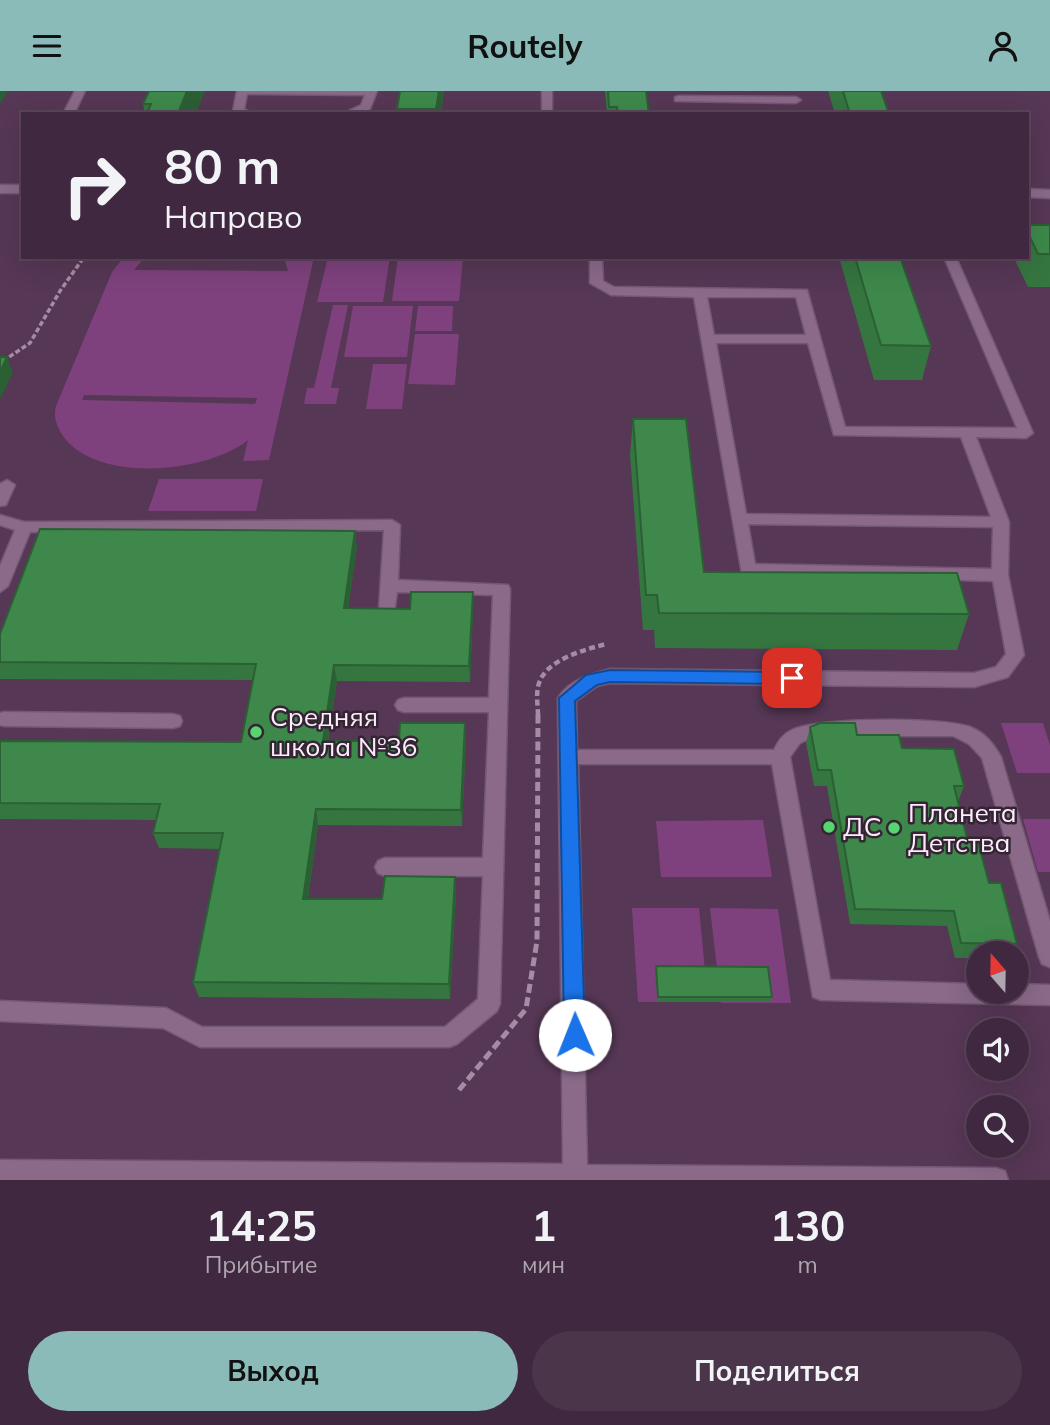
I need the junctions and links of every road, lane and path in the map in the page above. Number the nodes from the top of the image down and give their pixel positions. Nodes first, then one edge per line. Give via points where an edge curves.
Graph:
1 (80, 91) edge
2 (242, 91) edge
3 (372, 91) edge
4 (547, 91) edge
5 (678, 95) edge
6 (796, 101) edge
7 (69, 112) edge
8 (242, 112) edge
9 (352, 112) edge
10 (547, 112) edge
11 (4, 189) edge
12 (1029, 194) edge
13 (1050, 194) edge
14 (0, 203) edge
15 (83, 259) edge
16 (596, 259) edge
17 (951, 259) edge
18 (700, 293) junction
19 (709, 339) junction
20 (814, 339) junction
21 (0, 363) edge
22 (967, 434) junction
23 (7, 485) dead end
24 (0, 501) edge
25 (0, 520) edge
26 (740, 520) junction
27 (1000, 522) junction
28 (24, 527) junction
29 (1000, 575) junction
30 (0, 586) edge
31 (389, 586) junction
32 (387, 608) edge
33 (606, 644) dead end
34 (404, 705) dead end
35 (498, 705) junction
36 (4, 719) dead end
37 (173, 721) dead end
38 (569, 757) junction
39 (779, 757) junction
40 (386, 867) dead end
41 (491, 867) junction
42 (1050, 957) edge
43 (1050, 995) edge
44 (0, 1011) edge
45 (459, 1090) dead end
46 (0, 1172) edge
47 (575, 1175) junction
48 (481, 1178) edge
49 (849, 1179) edge
50 (996, 1180) edge

1 - 7 street
2 - 3 street
2 - 8 street via 238,111
3 - 9 street via 366,107
4 - 10 street
5 - 6 street
11 - 14 street
12 - 13 street
15 - 21 path via 30,343
16 - 18 street via 597,283 611,291
17 - 22 street via 1026,433
18 - 19 street
18 - 20 street via 802,293
19 - 20 street
19 - 26 street
20 - 22 street via 839,432
22 - 27 street
23 - 24 street
25 - 28 street
26 - 27 street
26 - 29 street via 748,570
27 - 29 street
28 - 30 street
28 - 31 street via 392,525
29 - 38 street via 1015,655 1002,673 974,680 610,676 592,680 567,698
31 - 32 street
31 - 35 street via 502,589
33 - 45 path via 568,655 549,667 538,685 534,974 526,1009
34 - 35 street
35 - 41 street
36 - 37 street
38 - 39 street
38 - 47 street
39 - 42 street via 786,741 816,729 953,729 984,743
39 - 43 street via 821,990
40 - 41 street
41 - 44 street via 489,1004 449,1037 200,1037 166,1018
46 - 48 street
47 - 48 street
47 - 49 street
49 - 50 street

